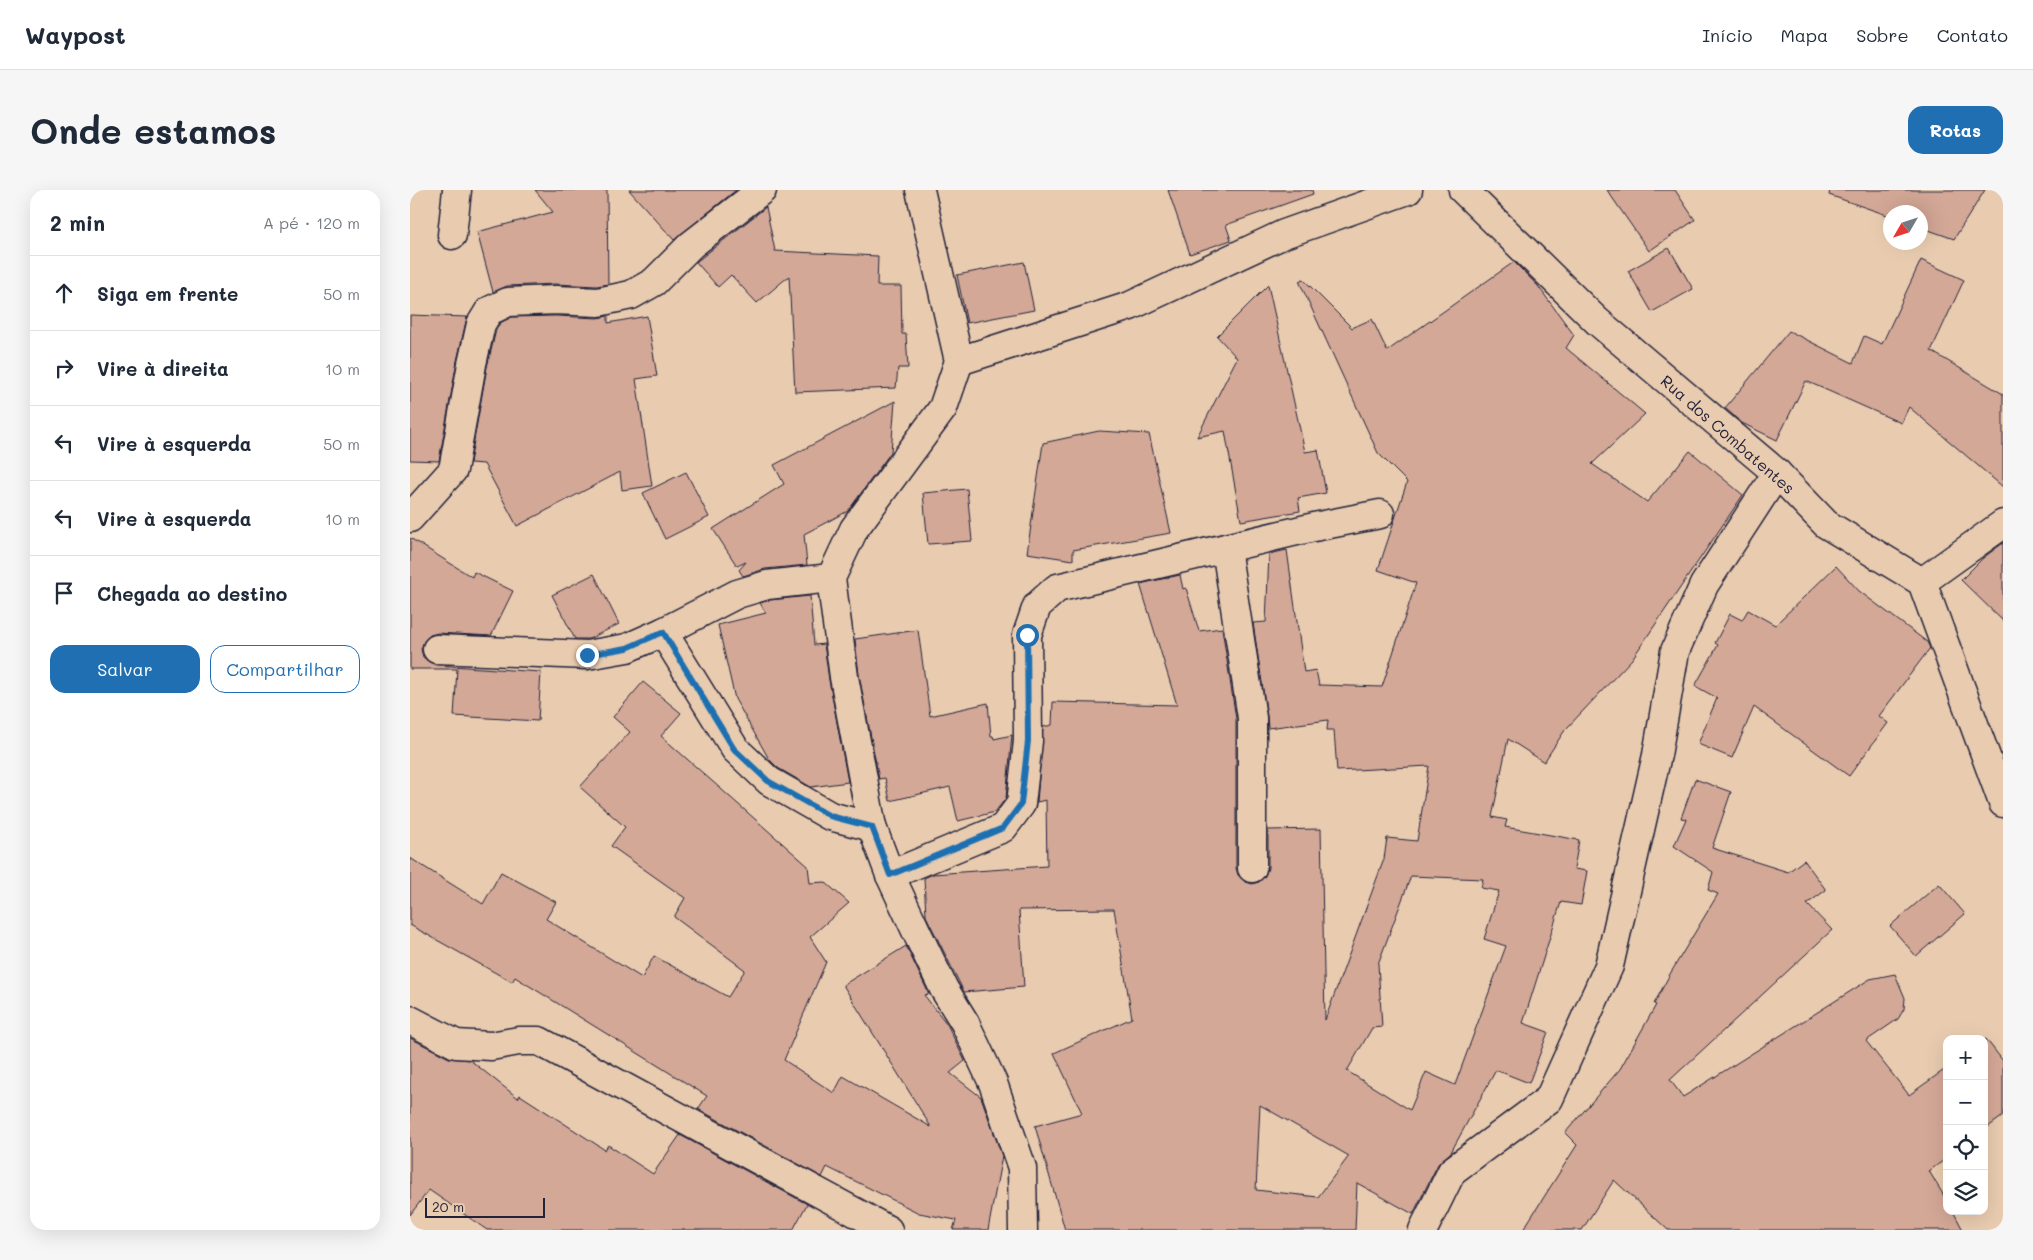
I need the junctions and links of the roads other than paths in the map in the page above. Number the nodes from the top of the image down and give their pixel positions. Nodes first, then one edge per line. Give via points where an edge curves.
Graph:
1 (457, 190) edge
2 (762, 190) edge
3 (920, 190) edge
4 (1408, 190) edge
5 (1463, 190) edge
6 (452, 235) dead end
7 (959, 361) junction
8 (1777, 473) junction
9 (1380, 514) dead end
10 (410, 518) edge
11 (2003, 524) edge
12 (1226, 548) junction
13 (831, 578) junction
14 (1922, 582) junction
15 (663, 632) junction
16 (437, 649) dead end
17 (2003, 803) edge
18 (872, 827) junction
19 (1252, 868) dead end
20 (890, 875) junction
21 (410, 1020) edge
22 (888, 1230) edge
23 (1023, 1230) edge
24 (1423, 1230) edge

1 - 6 street
2 - 10 street via 692,246 654,282 631,295 598,302 508,302 489,310 480,324 453,470
3 - 7 street
4 - 7 street via 1284,234 1130,306
5 - 8 street, Rua dos Combatentes via 1597,321
7 - 13 street via 943,408 854,529
8 - 14 street, Rua dos Combatentes via 1826,524
8 - 24 street via 1704,585 1675,650 1657,755 1609,966 1549,1099 1452,1171
9 - 12 street
11 - 14 street
12 - 19 street via 1252,718
12 - 20 street via 1057,588 1037,606 1027,635 1028,741 1021,804 1003,828
13 - 15 street via 767,585 737,594
13 - 18 street via 844,676
14 - 17 street
15 - 16 street via 627,648 587,655
15 - 18 street via 734,749 768,781 830,816
18 - 20 street
20 - 23 street via 993,1084 1022,1168
21 - 22 street via 456,1044 491,1046 520,1041 539,1042

